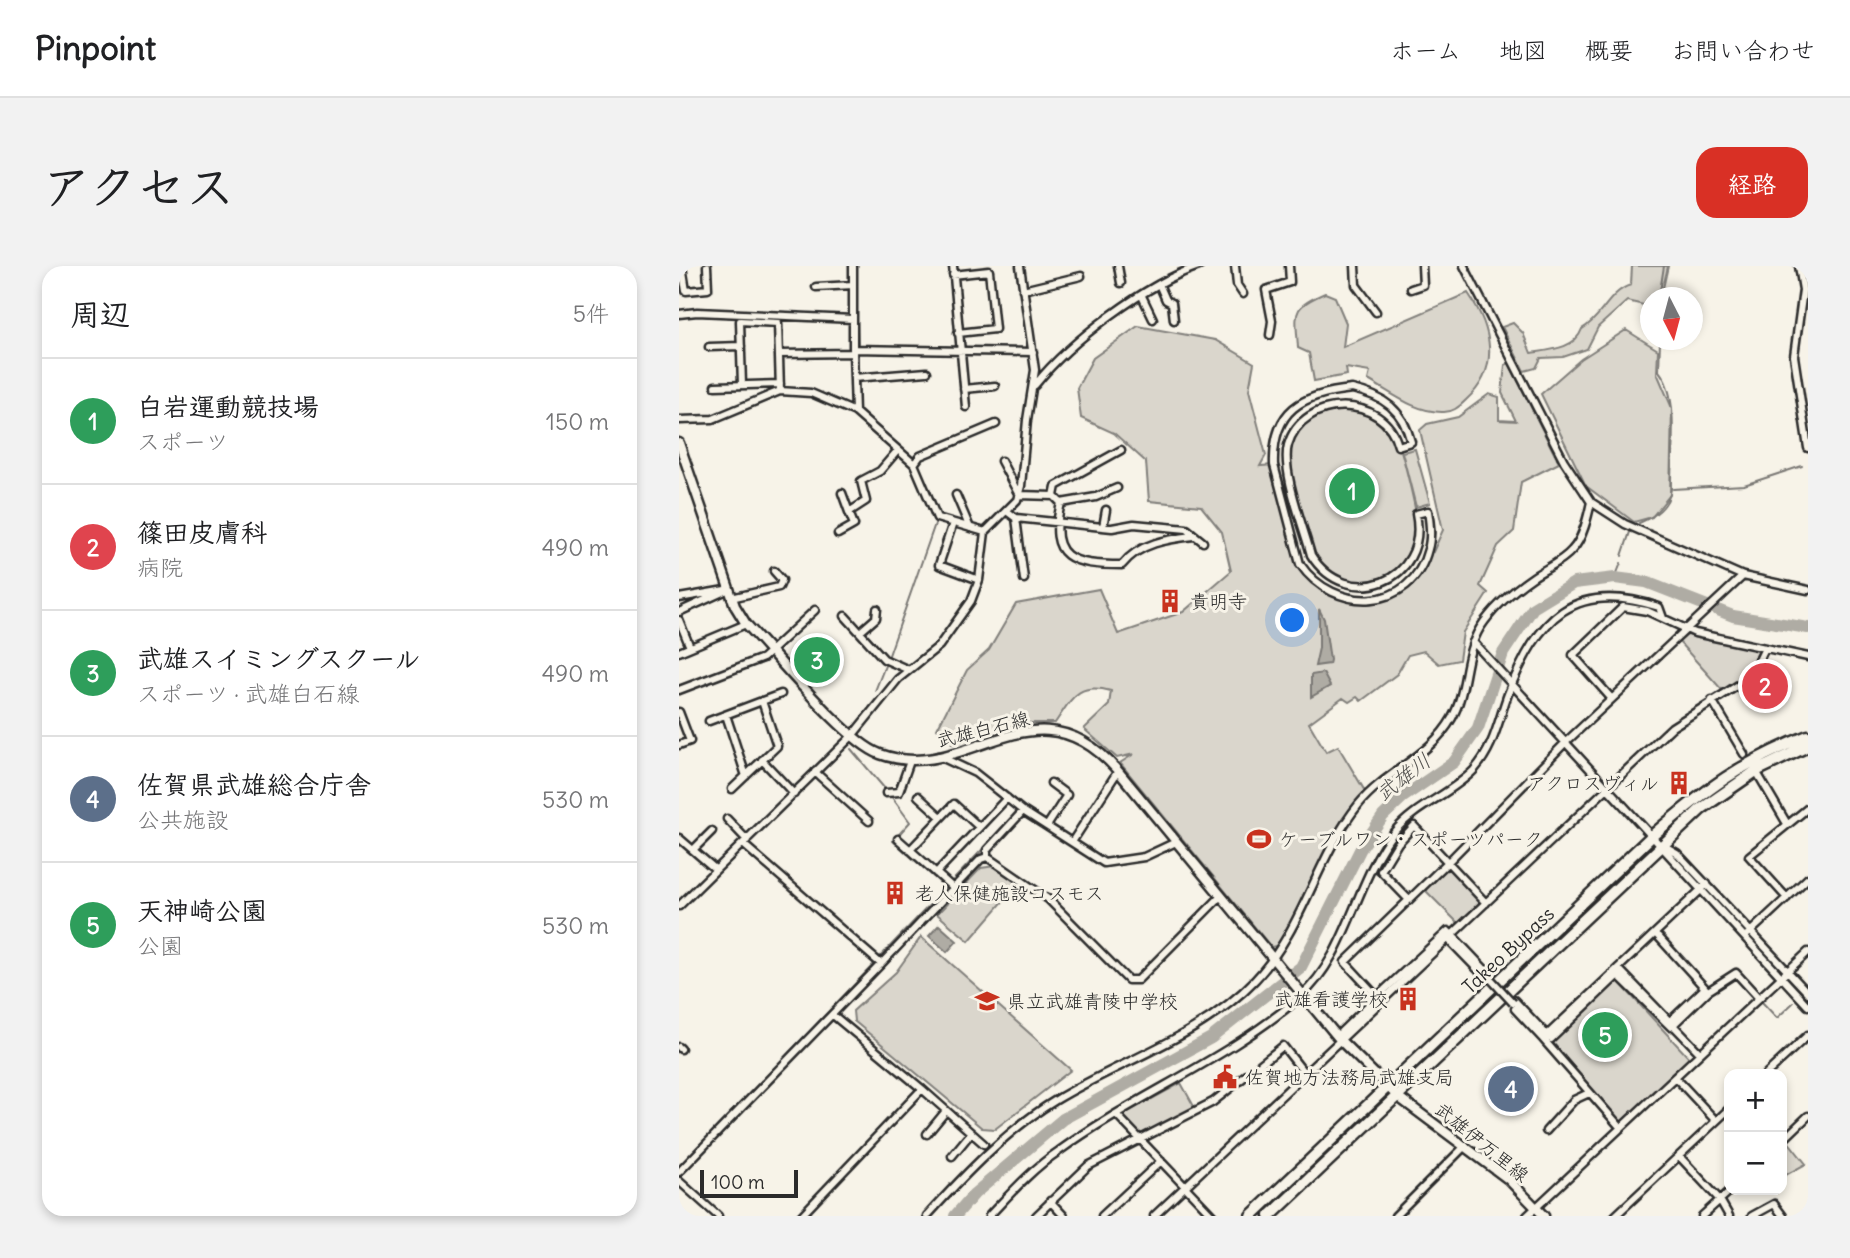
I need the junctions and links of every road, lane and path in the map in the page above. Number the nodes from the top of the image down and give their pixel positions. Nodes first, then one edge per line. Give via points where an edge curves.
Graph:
1 (682, 266) edge
2 (707, 266) edge
3 (853, 266) edge
4 (953, 266) edge
5 (1020, 266) edge
6 (1118, 266) edge
7 (1199, 266) edge
8 (1235, 266) edge
9 (1289, 266) edge
10 (1355, 266) edge
11 (1422, 266) edge
12 (1464, 266) edge
13 (1799, 266) edge
14 (953, 275) junction
15 (1081, 276) dead end
16 (1121, 283) dead end
17 (1159, 284) junction
18 (853, 285) junction
19 (816, 287) dead end
20 (1411, 289) dead end
21 (1023, 290) junction
22 (1243, 294) dead end
23 (1142, 296) junction
24 (1382, 303) dead end
25 (679, 314) edge
26 (853, 319) junction
27 (1153, 319) dead end
28 (1174, 320) dead end
29 (1808, 324) edge
30 (1798, 326) junction
31 (958, 333) junction
32 (1269, 335) dead end
33 (709, 346) dead end
34 (741, 346) junction
35 (853, 351) junction
36 (1033, 352) junction
37 (960, 353) junction
38 (779, 354) junction
39 (927, 372) dead end
40 (854, 378) junction
41 (742, 385) junction
42 (715, 386) dead end
43 (995, 386) dead end
44 (1034, 386) junction
45 (780, 388) junction
46 (964, 389) junction
47 (966, 407) dead end
48 (855, 412) junction
49 (679, 420) edge
50 (996, 424) dead end
51 (679, 443) edge
52 (1808, 447) edge
53 (898, 450) junction
54 (1121, 450) dead end
55 (1001, 461) dead end
56 (914, 464) junction
57 (1117, 488) dead end
58 (842, 493) dead end
59 (956, 495) dead end
60 (1019, 495) junction
61 (1054, 496) junction
62 (1591, 502) junction
63 (1061, 503) junction
64 (1106, 510) dead end
65 (849, 512) junction
66 (1008, 512) junction
67 (1416, 514) joint
68 (1016, 518) junction
69 (1057, 520) junction
70 (953, 523) junction
71 (1103, 527) junction
72 (970, 528) junction
73 (985, 532) junction
74 (838, 534) dead end
75 (1194, 536) junction
76 (1203, 542) dead end
77 (774, 571) dead end
78 (1743, 576) junction
79 (1024, 579) dead end
80 (979, 580) junction
81 (1808, 590) edge
82 (729, 594) junction
83 (679, 598) edge
84 (877, 609) dead end
85 (815, 610) dead end
86 (679, 612) edge
87 (845, 616) dead end
88 (1663, 618) junction
89 (679, 620) edge
90 (746, 624) junction
91 (1688, 626) junction
92 (860, 632) junction
93 (1473, 642) junction
94 (690, 647) junction
95 (1765, 648) junction
96 (771, 650) junction
97 (679, 652) edge
98 (1808, 657) edge
99 (909, 670) junction
100 (1511, 681) junction
101 (679, 690) edge
102 (781, 694) dead end
103 (1611, 698) junction
104 (1712, 700) junction
105 (762, 701) junction
106 (679, 712) edge
107 (726, 715) junction
108 (709, 721) dead end
109 (852, 736) junction
110 (1808, 736) edge
111 (1567, 741) junction
112 (679, 745) edge
113 (1808, 746) edge
114 (1744, 754) dead end
115 (939, 756) junction
116 (761, 761) junction
117 (910, 761) junction
118 (1118, 771) junction
119 (1756, 771) junction
120 (815, 772) junction
121 (746, 776) junction
122 (1051, 783) dead end
123 (1609, 787) junction
124 (732, 789) dead end
125 (888, 793) dead end
126 (794, 794) junction
127 (918, 796) dead end
128 (1007, 798) junction
129 (1808, 808) edge
130 (1023, 811) junction
131 (941, 817) junction
132 (727, 819) dead end
133 (869, 821) dead end
134 (1786, 822) junction
135 (1047, 826) junction
136 (979, 827) junction
137 (712, 831) dead end
138 (1653, 835) junction
139 (679, 838) edge
140 (898, 839) dead end
141 (745, 842) junction
142 (1072, 842) junction
143 (1176, 842) junction
144 (1662, 844) junction
145 (693, 850) junction
146 (910, 850) junction
147 (987, 858) junction
148 (1448, 862) junction
149 (715, 869) junction
150 (936, 873) junction
151 (1808, 878) edge
152 (1707, 884) junction
153 (951, 886) junction
154 (1700, 891) junction
155 (1221, 896) junction
156 (1787, 898) junction
157 (1409, 900) junction
158 (1486, 903) junction
159 (679, 906) edge
160 (1751, 932) junction
161 (1655, 933) junction
162 (1451, 936) junction
163 (1744, 938) junction
164 (1808, 953) edge
165 (1274, 960) junction
166 (881, 964) junction
167 (1618, 968) junction
168 (1788, 971) junction
169 (1781, 978) junction
170 (1808, 993) edge
171 (1301, 995) junction
172 (1758, 996) dead end
173 (1379, 998) junction
174 (1808, 1006) edge
175 (832, 1015) junction
176 (1672, 1024) junction
177 (1808, 1035) edge
178 (1341, 1036) junction
179 (1546, 1036) junction
180 (1700, 1053) junction
181 (1771, 1069) edge
182 (1305, 1074) junction
183 (1675, 1077) junction
184 (1387, 1087) junction
185 (922, 1089) junction
186 (1588, 1093) junction
187 (1397, 1096) junction
188 (946, 1111) junction
189 (1117, 1114) junction
190 (1724, 1114) edge
191 (1808, 1116) edge
192 (1716, 1121) junction
193 (1621, 1128) junction
194 (1546, 1131) dead end
195 (971, 1133) junction
196 (927, 1134) dead end
197 (1787, 1136) edge
198 (1140, 1140) junction
199 (984, 1144) dead end
200 (1465, 1146) junction
201 (953, 1156) dead end
202 (1679, 1156) junction
203 (1161, 1161) junction
204 (679, 1172) edge
205 (679, 1181) edge
206 (1185, 1187) junction
207 (1726, 1195) edge
208 (1720, 1200) junction
209 (1050, 1201) junction
210 (1536, 1207) junction
211 (993, 1215) edge
212 (1399, 1215) edge
213 (718, 1216) edge
214 (801, 1216) edge
215 (927, 1216) edge
216 (1036, 1216) edge
217 (1064, 1216) edge
218 (1102, 1216) edge
219 (1154, 1216) edge
220 (1213, 1216) edge
221 (1251, 1216) edge
222 (1270, 1216) edge
223 (1527, 1216) edge
224 (1544, 1216) edge
225 (1615, 1216) edge
226 (1703, 1216) edge
227 (1728, 1216) edge
228 (1752, 1216) edge
229 (1783, 1216) edge

1 - 2 street via 686,291 708,289
3 - 18 street
4 - 14 street
5 - 21 street
6 - 16 street
7 - 17 street
8 - 22 street
9 - 32 street via 1290,282 1266,290 1272,321
10 - 24 street via 1356,285 1374,309
11 - 20 street via 1423,285
12 - 62 street via 1564,461
13 - 30 street via 1803,290
14 - 31 street
14 - 31 street via 989,271 995,329
15 - 21 street
17 - 23 street
17 - 28 street via 1172,303
18 - 19 street
18 - 26 street
21 - 36 street
23 - 27 street
23 - 44 street via 1101,323
25 - 26 street
26 - 35 street
29 - 30 street
30 - 52 street via 1794,356
31 - 37 street
33 - 34 street
34 - 38 street via 740,321 778,323
34 - 41 street
35 - 37 street
35 - 38 street
35 - 40 street
36 - 37 street
36 - 44 street
37 - 46 street
38 - 45 street
39 - 40 street
40 - 48 street
41 - 42 street
41 - 45 street
43 - 46 street
44 - 60 street
45 - 48 street via 811,393
45 - 49 street via 713,419
46 - 47 street
48 - 53 street
50 - 56 street via 920,456
51 - 82 main road, 武雄白石線
53 - 56 street
53 - 65 street via 880,471 861,481 866,501
54 - 61 street via 1056,486
55 - 60 street
56 - 70 street via 937,518
57 - 63 street
58 - 65 street
59 - 72 street
60 - 61 street
60 - 66 street
61 - 63 street
62 - 78 street via 1625,524
62 - 93 street via 1574,549 1489,615
63 - 69 street
64 - 71 street
65 - 74 street via 855,525
66 - 68 street
66 - 73 street
67 - 67 street via 1428,511 1428,550 1406,584 1391,594 1358,601 1328,592 1300,564 1274,466 1275,436 1282,421 1297,404 1314,396 1352,389 1385,400 1401,414 1408,429 1411,442 1398,446 1381,417 1348,406 1314,414 1293,435 1288,468 1311,555 1328,575 1361,586 1394,577 1417,546
68 - 69 street
68 - 79 street
69 - 71 street
69 - 75 street via 1058,544 1069,559 1079,563 1122,565 1150,545
70 - 72 street
70 - 80 street via 939,565
71 - 75 street via 1134,524 1187,529
72 - 73 street
73 - 80 street
75 - 76 street
77 - 82 street via 782,580 779,587
78 - 81 street
78 - 91 street
80 - 99 street via 961,619 939,646
82 - 83 street
82 - 86 street
82 - 90 main road, 武雄白石線
84 - 92 street via 876,618
85 - 96 street
87 - 92 street
88 - 91 street
88 - 100 street via 1659,607 1642,601 1623,598 1579,603 1542,628
88 - 103 street via 1623,607 1573,655
89 - 94 street
90 - 94 street
90 - 96 main road, 武雄白石線
91 - 95 street
91 - 103 street
92 - 99 street via 886,660
93 - 100 street
93 - 165 street via 1453,717 1433,742 1360,803 1334,843 1299,919
94 - 97 street
95 - 98 street
95 - 104 street via 1751,677
96 - 101 street via 763,658
96 - 109 main road, 武雄白石線
99 - 109 street
100 - 111 street
100 - 171 street via 1489,749 1473,771 1394,832 1373,864 1325,967
102 - 105 street
103 - 111 street
104 - 114 street
104 - 123 street via 1672,727
105 - 107 street
105 - 116 street via 777,746
106 - 112 street via 690,741
107 - 108 street
107 - 121 street
109 - 117 main road, 武雄白石線 via 877,753
109 - 120 street
110 - 138 highway, Takeo Bypass via 1747,762
111 - 123 street
111 - 148 street
113 - 119 highway, Takeo Bypass
115 - 117 main road, 武雄白石線
115 - 118 main road, 武雄白石線 via 1026,731 1052,731 1084,741
115 - 128 street via 975,773
116 - 121 street
116 - 126 street
117 - 125 street via 899,792
118 - 142 street
118 - 143 main road, 武雄白石線
119 - 134 street
119 - 144 highway, Takeo Bypass via 1701,809
120 - 126 street
120 - 133 street
121 - 124 street
122 - 135 street via 1067,795
123 - 138 street
123 - 158 street
126 - 141 street
127 - 131 street
128 - 130 street
128 - 136 street
129 - 134 street
130 - 135 street
130 - 147 street via 987,850
131 - 136 street via 954,804
131 - 146 street
132 - 141 street
134 - 156 street via 1749,856
135 - 142 street
136 - 150 street
137 - 145 street
138 - 144 street
138 - 184 highway, Takeo Bypass
139 - 145 street
140 - 146 street
141 - 149 street
141 - 166 street
142 - 143 street via 1104,863 1144,857
143 - 155 main road, 武雄白石線
144 - 152 street
144 - 154 street
144 - 187 highway, Takeo Bypass
145 - 149 street
146 - 150 street
147 - 153 street
147 - 155 street via 1048,899 1128,980 1138,980
148 - 157 street
148 - 157 street via 1414,827 1381,872
148 - 158 street
149 - 159 street
150 - 153 street
151 - 156 street
152 - 154 street
152 - 160 street
153 - 166 street
154 - 161 street
154 - 163 street
155 - 165 main road, 武雄白石線
156 - 160 street
157 - 173 street via 1345,962
158 - 162 street
160 - 163 street
160 - 168 street
161 - 167 street
161 - 176 street via 1705,988
162 - 173 street
162 - 179 street, bridge
163 - 169 street
164 - 168 street
165 - 171 main road, 武雄白石線
165 - 215 street via 1255,981 1199,1023 1032,1117 994,1147
166 - 175 street
167 - 176 street
167 - 179 street
168 - 169 street
168 - 170 street
169 - 174 street
169 - 180 street
171 - 178 main road, 武雄白石線
171 - 189 street via 1206,1063
172 - 176 street via 1736,973
173 - 178 street
175 - 185 street
175 - 204 street
176 - 179 street via 1618,975 1551,1039
176 - 180 street
177 - 181 street
178 - 182 street
178 - 184 main road, 武雄白石線
179 - 186 street
180 - 183 street
182 - 198 street via 1283,1046 1213,1102
182 - 206 street
183 - 192 street
183 - 193 street
184 - 187 main road, 武雄白石線
184 - 221 highway, Takeo Bypass
185 - 188 street
185 - 214 street
186 - 193 street
186 - 194 street via 1573,1100
187 - 200 main road, 武雄伊万里線
187 - 222 highway, Takeo Bypass
188 - 195 street
188 - 196 street
189 - 198 street
189 - 211 street via 1059,1150 1025,1178
190 - 192 street
191 - 197 street
192 - 202 street
193 - 210 street
195 - 199 street
195 - 201 street
198 - 203 street
198 - 209 street via 1088,1166
200 - 210 main road, 武雄伊万里線
200 - 212 street
202 - 208 street
202 - 225 street
203 - 206 street
203 - 218 street
205 - 213 street
206 - 219 street
206 - 220 street
207 - 208 street
208 - 226 street
208 - 227 street
209 - 216 street
209 - 217 street
210 - 223 street
210 - 224 main road, 武雄伊万里線
228 - 229 street via 1775,1204

